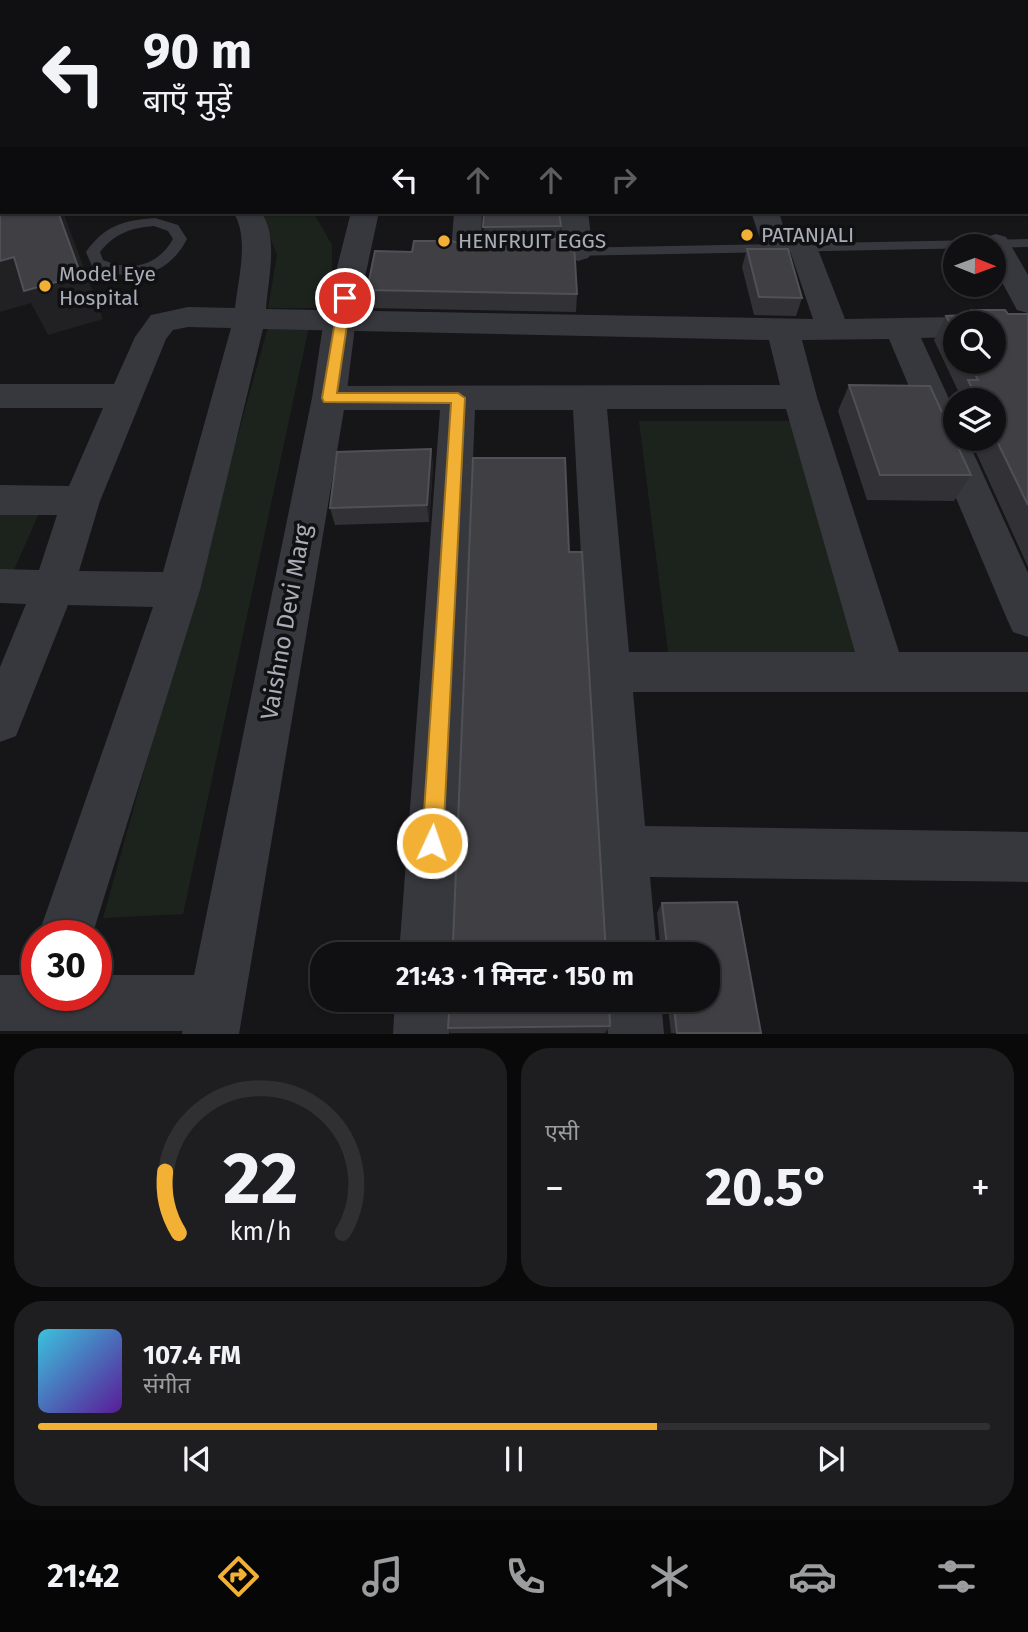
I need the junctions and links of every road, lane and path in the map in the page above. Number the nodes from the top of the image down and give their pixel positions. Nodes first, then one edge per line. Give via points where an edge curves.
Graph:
1 (248, 214) edge
2 (365, 214) edge
3 (468, 214) edge
4 (574, 214) edge
5 (766, 214) edge
6 (115, 224) joint
7 (1006, 243) edge
8 (1028, 243) edge
9 (943, 244) edge
10 (789, 247) junction
11 (566, 252) joint
12 (465, 253) edge
13 (1006, 262) edge
14 (1028, 303) edge
15 (250, 317) junction
16 (340, 319) junction
17 (943, 327) edge
18 (901, 329) junction
19 (783, 330) junction
20 (833, 330) junction
21 (0, 396) edge
22 (126, 396) junction
23 (589, 397) junction
24 (800, 397) junction
25 (329, 398) junction
26 (458, 398) junction
27 (0, 500) edge
28 (82, 501) junction
29 (0, 586) edge
30 (54, 587) junction
31 (179, 590) junction
32 (1028, 619) edge
33 (610, 672) junction
34 (883, 672) junction
35 (1028, 673) edge
36 (0, 721) edge
37 (623, 852) junction
38 (1028, 858) edge
39 (70, 920) edge
40 (427, 942) edge
41 (629, 942) edge
42 (112, 1009) edge
43 (422, 1012) edge
44 (635, 1012) edge
45 (213, 1018) edge
46 (421, 1034) edge
47 (636, 1034) edge

1 - 15 street via 254,222 256,247
2 - 16 street, Vaishno Devi Marg via 363,254
3 - 12 street
4 - 11 street
5 - 10 street
6 - 6 lane via 155,222 173,228 180,239 175,253 159,264 133,272 111,271 97,263 93,252
7 - 8 lane
9 - 10 lane
10 - 11 lane
10 - 20 street
13 - 14 street
15 - 16 street
15 - 22 street via 188,317 162,322
15 - 31 street
16 - 19 street
16 - 25 street, Vaishno Devi Marg
17 - 18 street
18 - 20 street
18 - 32 street
19 - 20 street
19 - 24 street
21 - 22 street
22 - 28 street
23 - 24 street
23 - 26 street
23 - 33 street
24 - 34 street
25 - 26 street
25 - 45 street, Vaishno Devi Marg
26 - 40 street
27 - 28 street
28 - 30 street
29 - 30 street
30 - 31 street
30 - 36 street
31 - 39 street
33 - 34 street
33 - 37 street
34 - 35 street
37 - 38 street
37 - 41 street
42 - 45 street
43 - 46 street
44 - 47 street

